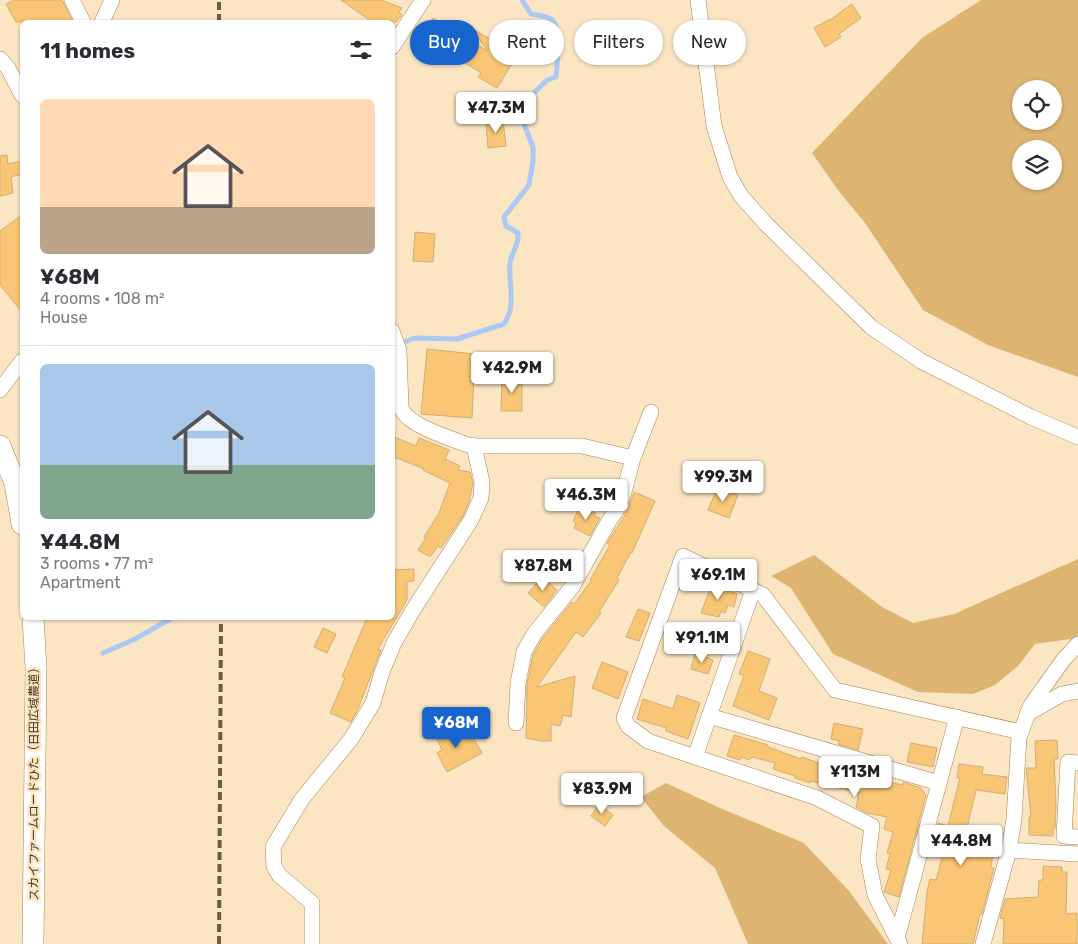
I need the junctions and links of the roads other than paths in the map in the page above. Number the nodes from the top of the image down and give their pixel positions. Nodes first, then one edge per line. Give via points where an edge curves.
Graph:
1 (72, 0) edge
2 (112, 0) edge
3 (423, 0) edge
4 (698, 0) edge
5 (82, 20) edge
6 (103, 20) edge
7 (395, 42) edge
8 (0, 59) edge
9 (20, 91) edge
10 (395, 336) edge
11 (20, 364) edge
12 (0, 390) edge
13 (651, 412) dead end
14 (1078, 437) edge
15 (0, 446) edge
16 (474, 446) junction
17 (633, 458) junction
18 (20, 512) edge
19 (752, 590) junction
20 (34, 620) edge
21 (1078, 644) edge
22 (1078, 691) edge
23 (1027, 714) junction
24 (709, 716) junction
25 (957, 717) junction
26 (516, 723) dead end
27 (1021, 732) junction
28 (695, 757) junction
29 (1078, 763) edge
30 (938, 783) junction
31 (1078, 838) edge
32 (1009, 850) junction
33 (1078, 854) edge
34 (899, 941) edge
35 (34, 944) edge
36 (312, 944) edge
37 (983, 944) edge

1 - 5 street
2 - 6 street
3 - 7 street
4 - 14 street via 714,126 730,178 741,196 871,328 921,362
8 - 9 street
10 - 16 street via 404,414 422,426
11 - 12 street
13 - 17 street
15 - 18 street via 15,483
16 - 17 street via 582,446
16 - 36 street via 482,482 481,498 471,520 394,643 374,703 351,739 302,799 273,847 274,866 279,875 312,903
17 - 26 street via 618,508 572,587 534,634 524,652 518,682
19 - 24 street
19 - 25 street via 763,595 836,690
19 - 28 street via 683,556 624,718 628,726 648,741
20 - 35 street, スカイファームロードひた（日田広域農道）
21 - 23 street
22 - 23 street via 1062,694
23 - 27 street
24 - 28 street
24 - 30 street
25 - 27 street
25 - 30 street
27 - 32 street
28 - 34 street via 817,798 872,826 868,859 875,895
29 - 31 street via 1068,762 1064,836
30 - 34 street
32 - 33 street
32 - 37 street

